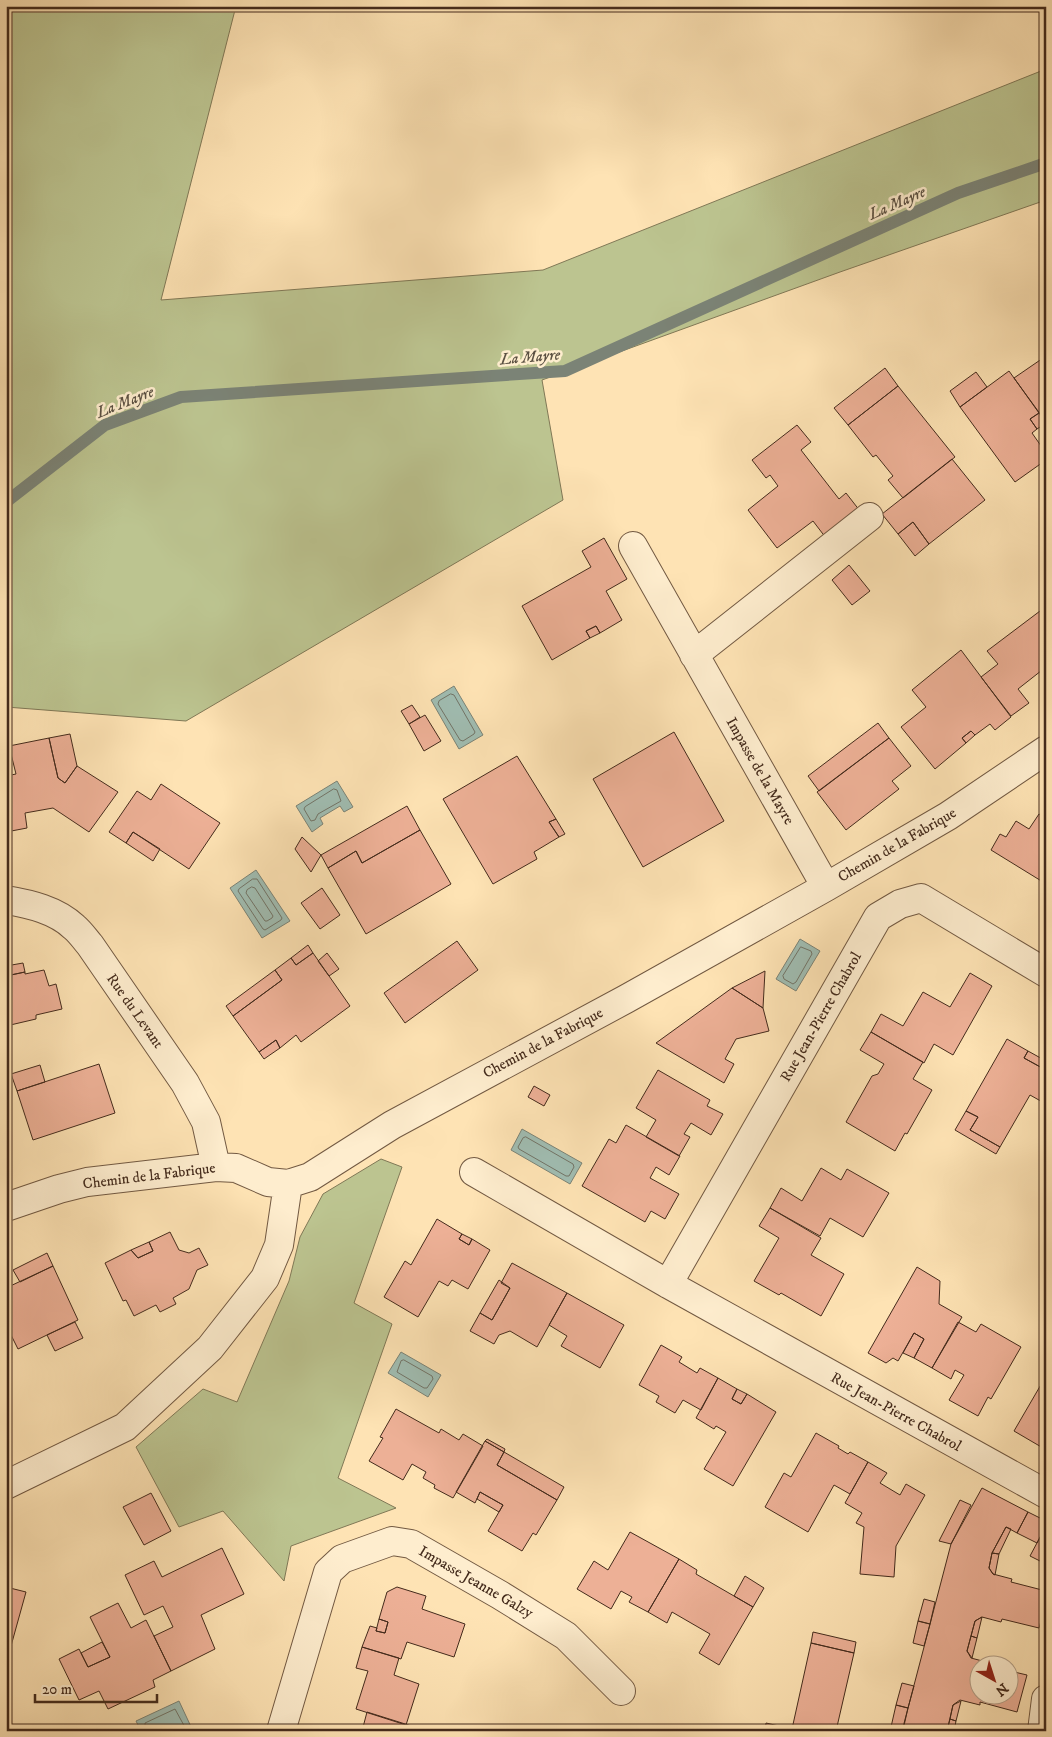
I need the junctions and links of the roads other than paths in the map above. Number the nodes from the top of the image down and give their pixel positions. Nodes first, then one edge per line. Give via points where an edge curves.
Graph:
1 (869, 517) dead end
2 (632, 546) dead end
3 (694, 655) junction
4 (1046, 750) edge
5 (826, 887) junction
6 (6, 900) edge
7 (1046, 973) edge
8 (216, 1166) junction
9 (474, 1172) dead end
10 (288, 1184) junction
11 (6, 1208) edge
12 (668, 1284) junction
13 (6, 1485) edge
14 (1046, 1494) edge
15 (621, 1691) dead end
16 (1046, 1699) edge
17 (281, 1731) edge
18 (1042, 1731) edge

1 - 3 street
2 - 3 street, Impasse de la Mayre
3 - 5 street, Impasse de la Mayre
4 - 5 street, Chemin de la Fabrique via 948,816
5 - 10 street, Chemin de la Fabrique via 392,1125 310,1177
6 - 8 street, Rue du Levant via 53,913 74,926 90,945 185,1083 206,1122
7 - 12 street, Rue Jean-Pierre Chabrol via 921,898 900,904 878,917
8 - 10 street, Chemin de la Fabrique via 236,1168 268,1182
8 - 11 street, Chemin de la Fabrique via 87,1182
9 - 12 street, Rue Jean-Pierre Chabrol
10 - 13 street via 280,1245 265,1278 210,1348 125,1427
12 - 14 street, Rue Jean-Pierre Chabrol
15 - 17 street, Impasse Jeanne Galzy via 566,1636 411,1544 392,1541 342,1558 328,1572
16 - 18 street

